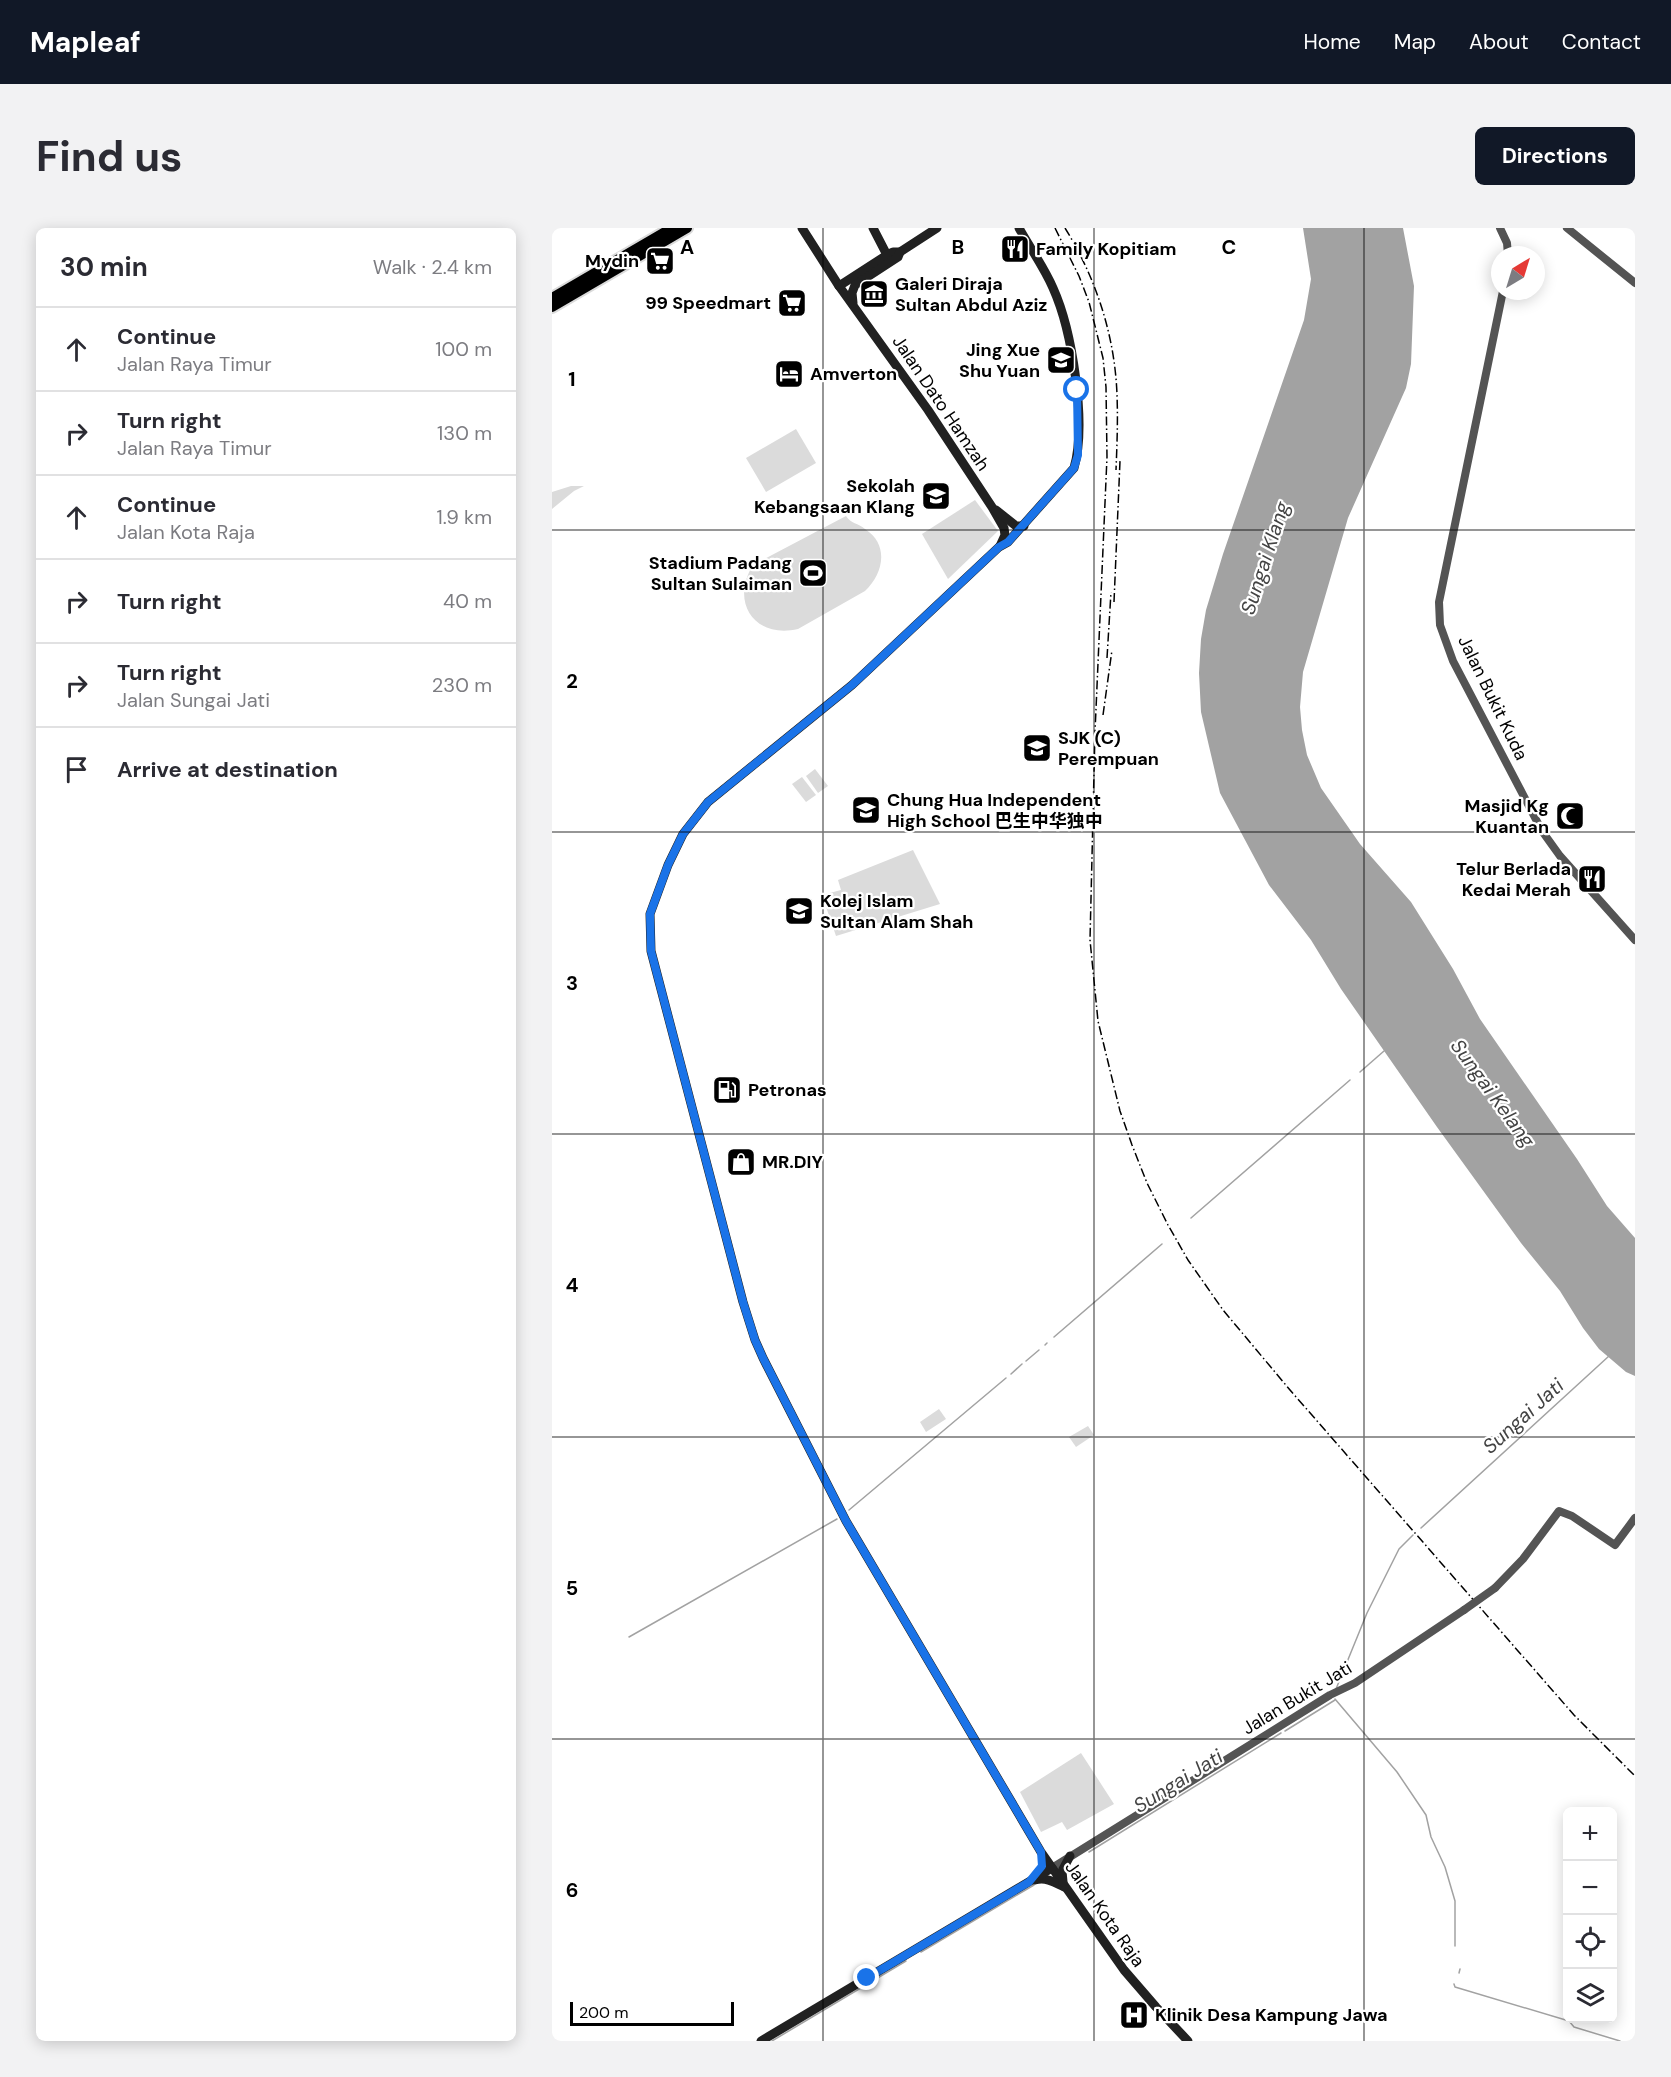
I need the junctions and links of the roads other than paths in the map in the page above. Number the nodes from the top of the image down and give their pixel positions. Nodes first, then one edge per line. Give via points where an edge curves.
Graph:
1 (672, 228) edge
2 (687, 228) edge
3 (802, 228) edge
4 (873, 228) edge
5 (938, 228) edge
6 (1018, 228) edge
7 (1500, 228) edge
8 (1567, 228) edge
9 (1508, 246) edge
10 (900, 252) junction
11 (887, 255) junction
12 (1635, 283) edge
13 (839, 286) junction
14 (552, 298) edge
15 (1501, 300) edge
16 (854, 304) junction
17 (552, 307) edge
18 (992, 507) junction
19 (1024, 526) junction
20 (999, 547) junction
21 (1635, 940) edge
22 (1635, 1518) edge
23 (1041, 1852) junction
24 (1070, 1856) junction
25 (1052, 1868) junction
26 (1027, 1883) junction
27 (1064, 1886) junction
28 (761, 2041) edge
29 (1188, 2041) edge

1 - 14 highway
2 - 17 highway
3 - 13 main road, Jalan Dato Hamzah
4 - 11 main road
5 - 10 main road
6 - 19 main road, Jalan Kota Raja via 1052,285 1063,313 1078,416 1074,468
7 - 9 street
8 - 12 street
10 - 11 main road
10 - 16 main road via 855,285
11 - 13 main road
13 - 16 main road, Jalan Dato Hamzah
15 - 21 street, Jalan Bukit Kuda via 1438,602 1440,625 1453,661 1542,831
16 - 18 main road, Jalan Dato Hamzah
18 - 19 main road via 1016,526
18 - 20 main road via 1004,528
19 - 20 main road, Jalan Kota Raja
20 - 23 main road, Jalan Kota Raja via 852,685 708,802 683,834 668,865 649,926 651,951 755,1340 846,1521
22 - 24 street, Jalan Bukit Jati, bridge via 1615,1545 1559,1511 1523,1559 1495,1588 1464,1610 1355,1683
23 - 25 main road, Jalan Kota Raja
23 - 26 main road via 1042,1866
24 - 25 street, Jalan Bukit Jati
24 - 27 main road via 1062,1871
25 - 26 main road
25 - 27 main road, Jalan Kota Raja
26 - 27 main road via 1041,1879
26 - 28 main road
27 - 29 main road, Jalan Kota Raja via 1124,1970

